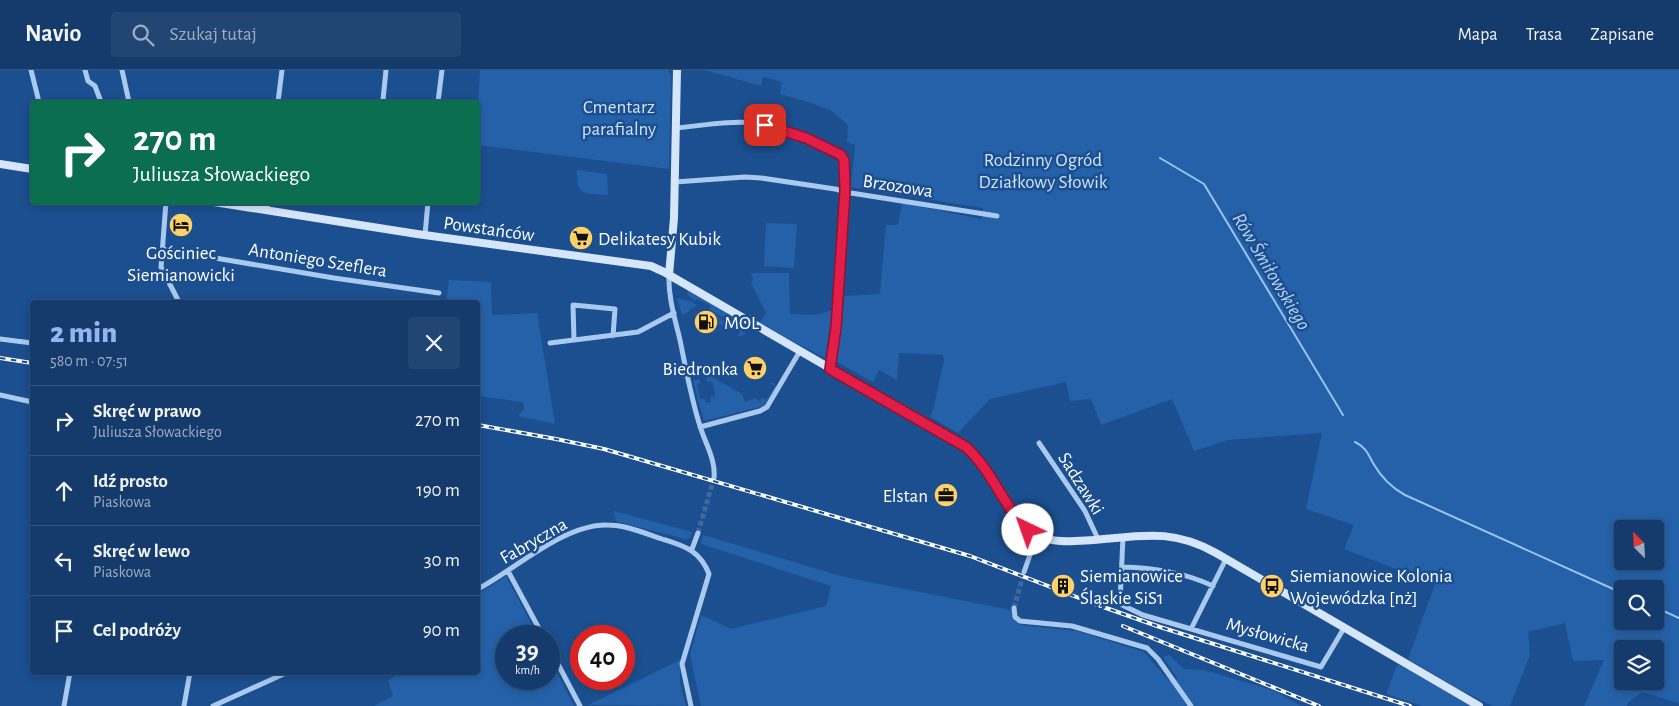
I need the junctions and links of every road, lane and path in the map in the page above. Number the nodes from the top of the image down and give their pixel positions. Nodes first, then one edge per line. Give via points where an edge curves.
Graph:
1 (31, 70) edge
2 (85, 70) edge
3 (122, 70) edge
4 (282, 70) edge
5 (386, 70) edge
6 (442, 70) edge
7 (677, 70) edge
8 (38, 100) edge
9 (100, 100) edge
10 (128, 100) edge
11 (278, 100) edge
12 (383, 100) dead end
13 (438, 100) edge
14 (676, 128) junction
15 (0, 164) edge
16 (30, 169) edge
17 (675, 182) junction
18 (845, 191) junction
19 (166, 205) edge
20 (246, 205) edge
21 (428, 205) edge
22 (268, 207) edge
23 (997, 216) dead end
24 (425, 235) junction
25 (162, 249) junction
26 (669, 275) junction
27 (439, 293) dead end
28 (178, 300) edge
29 (674, 313) junction
30 (613, 336) junction
31 (0, 339) edge
32 (574, 340) junction
33 (30, 343) edge
34 (550, 343) dead end
35 (800, 351) junction
36 (830, 369) junction
37 (0, 395) edge
38 (30, 402) edge
39 (700, 427) junction
40 (1039, 443) dead end
41 (714, 478) tunnel mouth
42 (698, 533) tunnel mouth
43 (1037, 535) junction
44 (1123, 537) junction
45 (1098, 539) junction
46 (692, 549) junction
47 (1226, 559) junction
48 (1122, 567) junction
49 (508, 571) junction
50 (1024, 572) tunnel mouth
51 (1213, 586) junction
52 (480, 588) edge
53 (1014, 608) dead end
54 (537, 625) edge
55 (1191, 628) junction
56 (1344, 628) junction
57 (560, 668) edge
58 (69, 675) edge
59 (189, 675) edge
60 (281, 675) edge
61 (64, 706) edge
62 (184, 706) edge
63 (213, 706) edge
64 (580, 706) edge
65 (692, 706) edge
66 (1191, 706) edge
67 (1479, 706) edge

1 - 8 street
2 - 9 street
3 - 10 street
4 - 11 street
5 - 12 street
6 - 13 street
7 - 14 street
14 - 17 street
14 - 18 street via 748,123 790,132 841,155 845,165
15 - 16 street
17 - 18 street, Brzozowa via 753,178
17 - 26 street
18 - 23 street, Brzozowa
18 - 36 street via 836,334
19 - 25 street
20 - 22 street, Powstańców
21 - 24 street
22 - 24 street, Powstańców
24 - 26 street, Powstańców via 650,266
25 - 27 street, Antoniego Szeflera
25 - 28 street via 161,267
26 - 29 street
26 - 35 street, Mysłowicka
29 - 30 street via 638,332
29 - 39 street
30 - 32 street
30 - 32 street via 615,309 573,305
31 - 33 street
32 - 34 street
35 - 36 street, Mysłowicka
35 - 39 street via 767,407
36 - 43 street, Mysłowicka via 966,447 1015,516
37 - 38 street
39 - 41 street via 715,471
40 - 45 street, Sadzawki via 1085,511
42 - 46 street
43 - 45 street, Mysłowicka via 1063,542
43 - 50 street
44 - 45 street, Mysłowicka
44 - 47 street, Mysłowicka via 1178,537
44 - 48 street, Mysłowicka
46 - 49 street, Fabryczna via 629,528 594,526 538,550
46 - 65 street via 708,574 682,664
47 - 51 street, Mysłowicka
47 - 56 street, Mysłowicka
48 - 51 street via 1151,568 1186,575
48 - 55 street, Mysłowicka via 1122,605 1143,615
49 - 52 street, Fabryczna
49 - 54 street
51 - 55 street, Mysłowicka
53 - 66 street via 1015,617 1020,621 1072,626 1147,648
55 - 56 street, Mysłowicka via 1321,667
56 - 67 street, Mysłowicka
57 - 64 street
58 - 61 street
59 - 62 street
60 - 63 street

